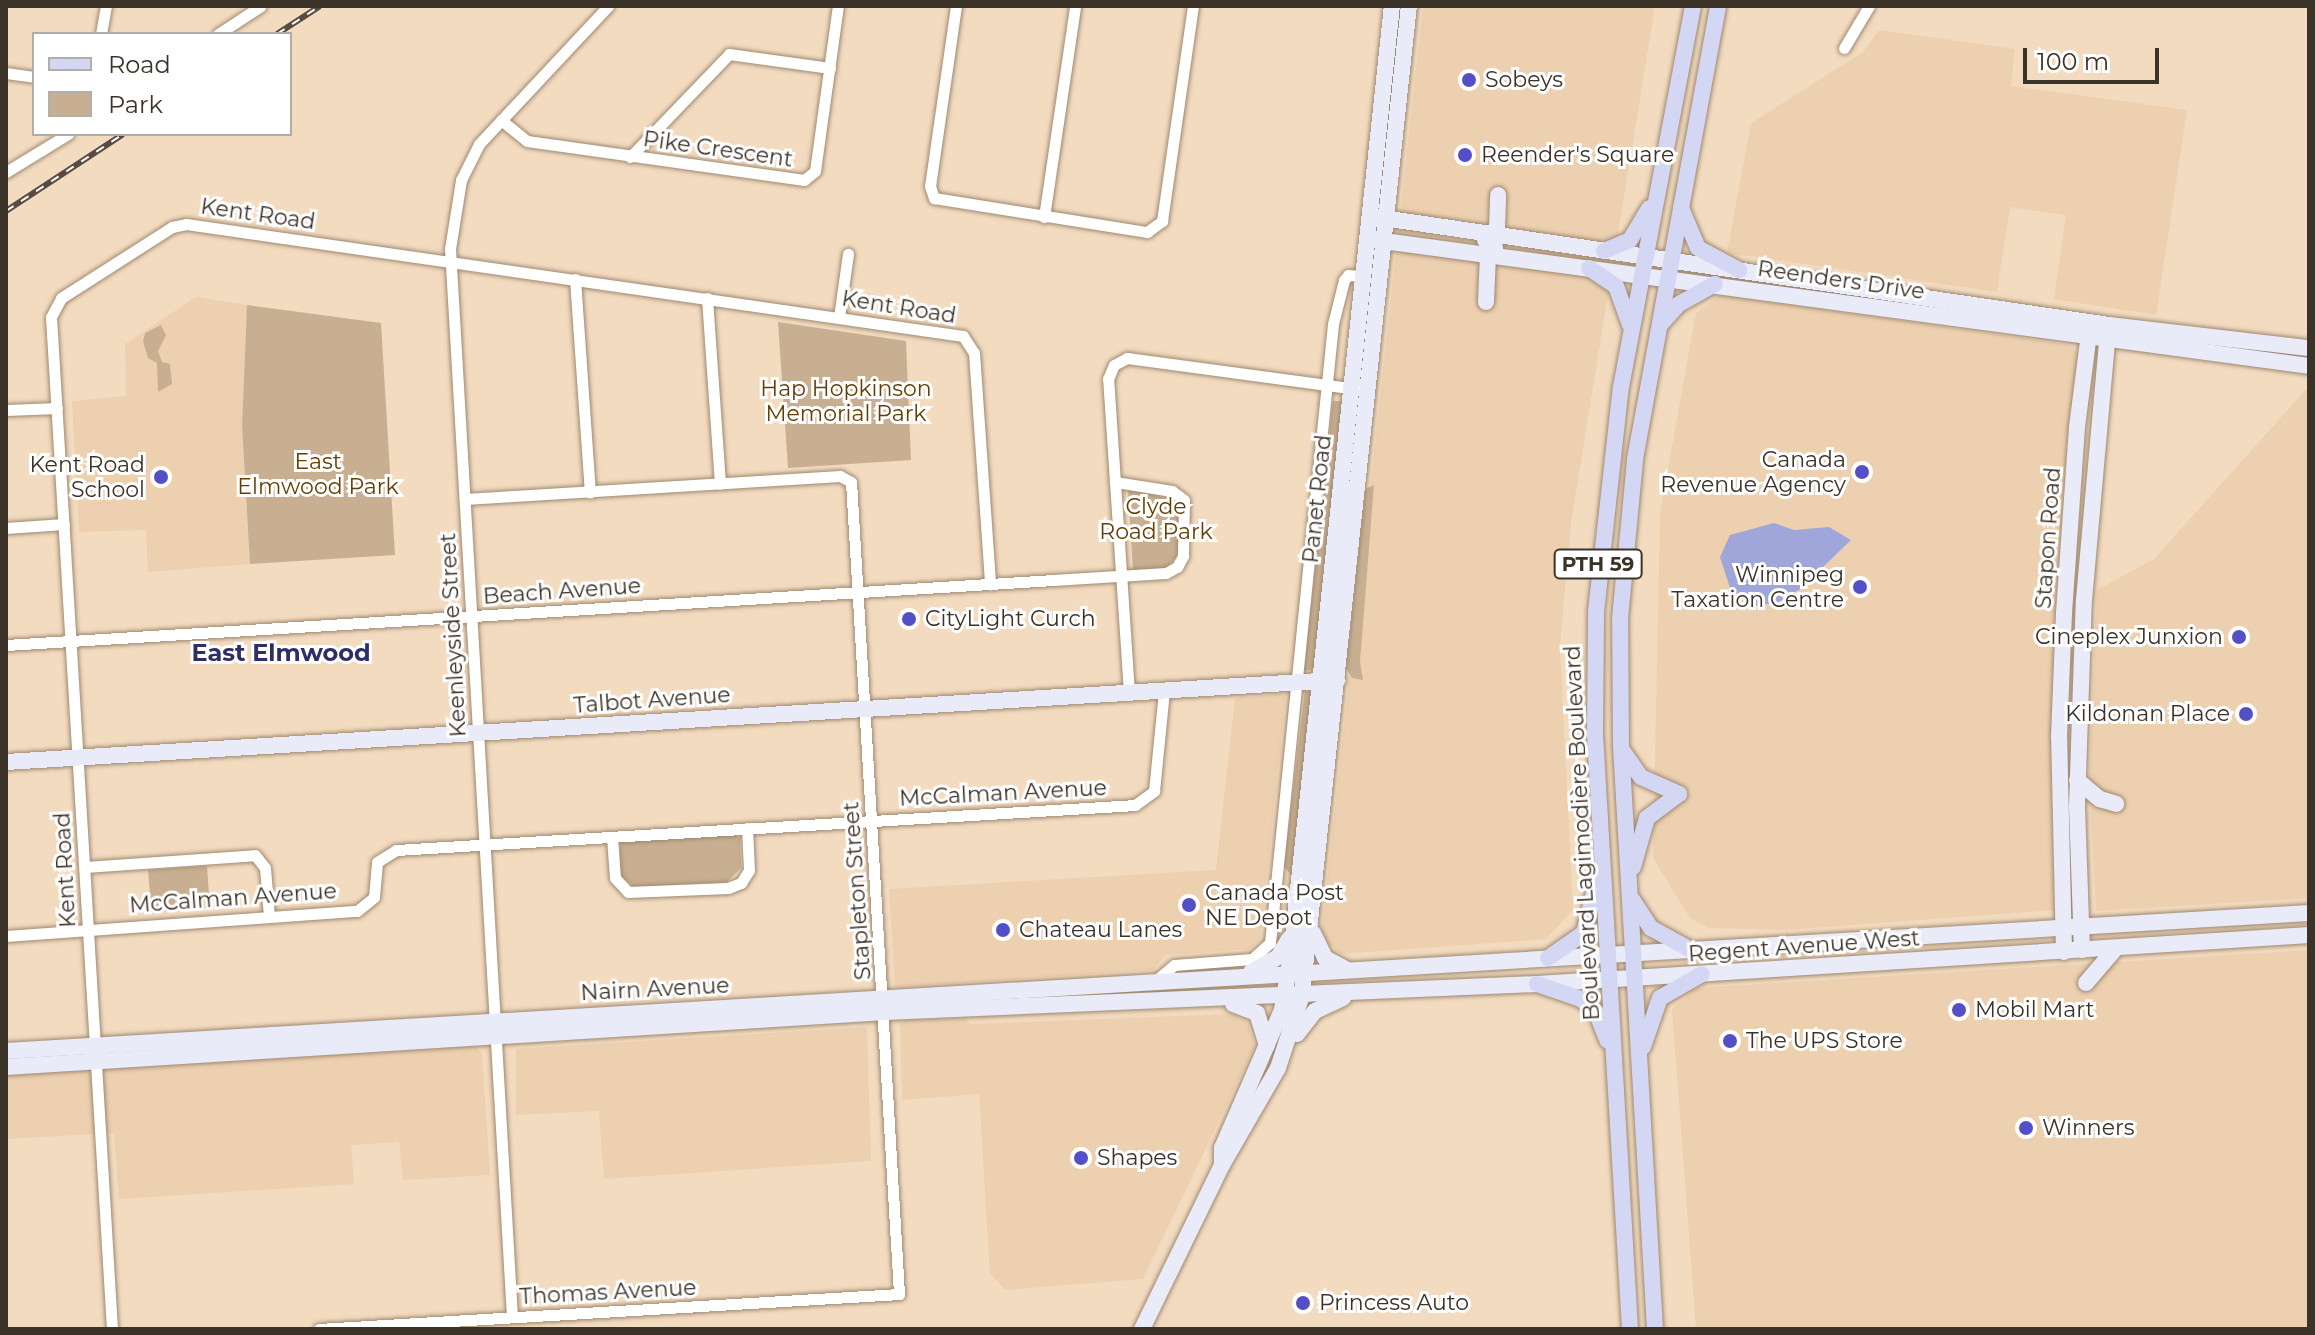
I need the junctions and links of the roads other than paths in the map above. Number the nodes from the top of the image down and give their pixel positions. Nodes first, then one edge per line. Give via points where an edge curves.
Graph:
1 (106, 6) edge
2 (261, 6) edge
3 (608, 6) edge
4 (838, 6) edge
5 (956, 6) edge
6 (1075, 6) edge
7 (1193, 6) edge
8 (1392, 6) edge
9 (1409, 6) edge
10 (1693, 6) edge
11 (1718, 6) edge
12 (1869, 6) edge
13 (101, 32) edge
14 (221, 32) edge
15 (1844, 48) dead end
16 (830, 68) junction
17 (6, 73) edge
18 (32, 77) edge
19 (501, 120) junction
20 (65, 136) edge
21 (630, 157) junction
22 (6, 172) edge
23 (1391, 173) junction
24 (1659, 189) junction
25 (1680, 206) junction
26 (1369, 216) junction
27 (1044, 217) junction
28 (1386, 220) junction
29 (1432, 225) junction
30 (1459, 230) junction
31 (1491, 234) junction
32 (1366, 238) junction
33 (1384, 241) junction
34 (1432, 246) junction
35 (1580, 249) junction
36 (1604, 251) junction
37 (848, 254) dead end
38 (1488, 255) junction
39 (1646, 257) junction
40 (1521, 260) junction
41 (450, 261) junction
42 (1589, 268) junction
43 (1670, 270) junction
44 (1739, 270) junction
45 (1643, 275) junction
46 (1362, 276) junction
47 (575, 279) junction
48 (1715, 284) junction
49 (1379, 286) junction
50 (707, 298) junction
51 (1924, 306) junction
52 (839, 317) junction
53 (1658, 326) junction
54 (1631, 331) junction
55 (2099, 331) junction
56 (2061, 332) junction
57 (2309, 348) edge
58 (2085, 364) junction
59 (2309, 366) edge
60 (1327, 386) junction
61 (1359, 390) junction
62 (57, 408) junction
63 (6, 410) edge
64 (1115, 482) junction
65 (720, 484) junction
66 (590, 492) junction
67 (465, 499) junction
68 (64, 524) junction
69 (6, 528) edge
70 (1120, 576) junction
71 (990, 584) junction
72 (859, 593) junction
73 (2065, 599) junction
74 (2084, 600) junction
75 (472, 617) junction
76 (72, 641) junction
77 (6, 645) edge
78 (1299, 682) junction
79 (1328, 684) junction
80 (1164, 690) junction
81 (1129, 693) junction
82 (866, 709) junction
83 (479, 733) junction
84 (2080, 736) junction
85 (2059, 737) junction
86 (1621, 747) junction
87 (79, 757) junction
88 (6, 762) edge
89 (2077, 780) junction
90 (2060, 797) junction
91 (2077, 814) junction
92 (873, 821) junction
93 (747, 828) junction
94 (612, 837) junction
95 (486, 845) junction
96 (1602, 856) junction
97 (85, 867) junction
98 (1277, 869) junction
99 (1298, 887) junction
100 (1630, 890) junction
101 (2309, 913) edge
102 (269, 917) junction
103 (1302, 925) junction
104 (2064, 925) junction
105 (2083, 925) junction
106 (89, 929) junction
107 (2309, 935) edge
108 (6, 936) edge
109 (1909, 936) junction
110 (2116, 948) junction
111 (1689, 949) junction
112 (2082, 950) junction
113 (2064, 952) junction
114 (1633, 953) junction
115 (1608, 954) junction
116 (1548, 958) junction
117 (1911, 961) junction
118 (1348, 970) junction
119 (1237, 971) junction
120 (1288, 973) junction
121 (1306, 973) junction
122 (1702, 974) junction
123 (1635, 978) junction
124 (1609, 980) junction
125 (1154, 982) junction
126 (2086, 983) dead end
127 (1537, 984) junction
128 (1354, 993) junction
129 (1302, 995) junction
130 (1285, 996) junction
131 (1200, 998) junction
132 (979, 1000) junction
133 (1154, 1000) junction
134 (885, 1005) junction
135 (495, 1028) junction
136 (94, 1045) junction
137 (216, 1045) junction
138 (1268, 1050) junction
139 (6, 1051) edge
140 (1614, 1055) junction
141 (1640, 1060) junction
142 (95, 1063) junction
143 (6, 1067) edge
144 (1264, 1095) junction
145 (1241, 1124) junction
146 (899, 1294) joint
147 (512, 1317) junction
148 (112, 1329) edge
149 (319, 1329) edge
150 (1142, 1329) edge
151 (1630, 1329) edge
152 (1655, 1329) edge

1 - 13 street
2 - 14 street
3 - 19 street, Keenleyside Street
4 - 16 street, Pike Crescent
5 - 27 street via 932,195 942,203
6 - 27 street
7 - 27 street via 1158,228 1147,232
8 - 26 street, Panet Road
9 - 23 street, Panet Road
10 - 24 main road, Boulevard Lagimodière Boulevard / PTH 59
11 - 25 main road, Boulevard Lagimodière Boulevard / PTH 59
12 - 15 street
16 - 21 street via 729,54
16 - 21 street, Pike Crescent via 811,177 792,181
17 - 18 street
19 - 21 street, Pike Crescent via 527,141
19 - 41 street, Keenleyside Street via 479,144 461,180
20 - 22 street
23 - 28 street, Panet Road
23 - 29 street via 1401,209
24 - 36 main road via 1630,240
24 - 39 main road, Boulevard Lagimodière Boulevard / PTH 59
25 - 43 main road, Boulevard Lagimodière Boulevard / PTH 59
25 - 44 main road via 1698,248
26 - 28 street, Reenders Drive
26 - 32 street, Panet Road
28 - 29 street, Reenders Drive
28 - 33 street, Panet Road
29 - 30 street, Reenders Drive
30 - 31 street, Reenders Drive
30 - 31 street via 1486,221 1498,195 1500,214
31 - 34 street via 1472,245
31 - 35 street, Reenders Drive
32 - 33 street, Reenders Drive
32 - 46 street, Panet Road
33 - 34 street, Reenders Drive
33 - 49 street, Panet Road
34 - 38 street, Reenders Drive
34 - 49 street via 1394,257
35 - 36 street, Reenders Drive
35 - 38 street via 1504,245
36 - 39 street, Reenders Drive
37 - 52 street
38 - 40 street, Reenders Drive
38 - 40 street via 1486,302 1499,268
39 - 43 street, Reenders Drive
39 - 45 main road, Boulevard Lagimodière Boulevard / PTH 59
40 - 42 street, Reenders Drive
41 - 47 street, Kent Road
41 - 62 street, Kent Road via 179,224 53,307
41 - 67 street, Keenleyside Street
42 - 45 street, Reenders Drive
42 - 54 main road via 1616,286
43 - 44 street, Reenders Drive
43 - 45 street, Reenders Drive
43 - 48 street, Reenders Drive
43 - 53 main road, Boulevard Lagimodière Boulevard / PTH 59
44 - 51 street, Reenders Drive
45 - 54 main road, Boulevard Lagimodière Boulevard / PTH 59
46 - 60 street via 1348,275 1344,280
46 - 61 street, Panet Road
47 - 50 street, Kent Road
47 - 66 street
48 - 51 street, Reenders Drive
48 - 53 main road via 1679,304
49 - 61 street, Panet Road
50 - 52 street, Kent Road
50 - 65 street
51 - 55 street, Reenders Drive
51 - 56 street, Reenders Drive
52 - 71 street, Kent Road via 950,333 971,343
53 - 86 main road, Boulevard Lagimodière Boulevard / PTH 59 via 1626,533
54 - 96 main road, Boulevard Lagimodière Boulevard / PTH 59 via 1611,451 1596,600 1594,698
55 - 56 street, Reenders Drive
55 - 57 street, Reenders Drive
55 - 58 street, Stapon Road
55 - 59 street, Reenders Drive
55 - 74 street, Stapon Road
56 - 58 street
58 - 73 street, Stapon Road
60 - 61 street
60 - 64 street via 1120,360 1108,379
60 - 78 street
61 - 79 street, Panet Road
62 - 63 street
62 - 68 street, Kent Road
64 - 70 street
64 - 70 street, Beach Avenue via 1172,491 1184,500 1187,515 1177,567 1166,573
65 - 66 street
65 - 72 street, Stapleton Street via 840,476 852,485
66 - 67 street
67 - 75 street, Keenleyside Street
68 - 69 street
68 - 76 street, Kent Road
70 - 71 street, Beach Avenue
70 - 81 street
71 - 72 street, Beach Avenue
72 - 75 street, Beach Avenue
72 - 82 street, Stapleton Street
73 - 74 street
73 - 85 street, Stapon Road
74 - 84 street, Stapon Road
75 - 76 street, Beach Avenue
75 - 83 street, Keenleyside Street
76 - 77 street, Beach Avenue
76 - 87 street, Kent Road
78 - 79 street, Talbot Avenue
78 - 80 street, Talbot Avenue
78 - 98 street
79 - 99 street, Panet Road
79 - 103 street, Panet Road
80 - 81 street, Talbot Avenue
80 - 92 street, McCalman Avenue via 1154,791 1143,803
81 - 82 street, Talbot Avenue
82 - 83 street, Talbot Avenue
82 - 92 street, Stapleton Street
83 - 87 street, Talbot Avenue
83 - 95 street, Keenleyside Street
84 - 85 street
84 - 89 street, Stapon Road
85 - 90 street, Stapon Road
86 - 100 main road, Boulevard Lagimodière Boulevard / PTH 59
86 - 100 main road via 1641,777 1679,794 1647,818
87 - 88 street, Talbot Avenue
87 - 97 street, Kent Road
89 - 91 street, Stapon Road
89 - 91 street via 2116,804
90 - 91 street
90 - 104 street, Stapon Road
91 - 105 street, Stapon Road
92 - 93 street, McCalman Avenue
92 - 134 street, Stapleton Street
93 - 94 street, McCalman Avenue
93 - 94 street via 749,866 741,883 638,894 623,889 615,878
94 - 95 street, McCalman Avenue
95 - 102 street, McCalman Avenue via 392,851 377,862 376,890 368,906
95 - 135 street, Keenleyside Street
96 - 115 main road, Boulevard Lagimodière Boulevard / PTH 59
96 - 116 main road via 1587,928 1573,944
97 - 102 street via 255,855 264,865
97 - 106 street, Kent Road
98 - 99 street
98 - 119 street via 1270,943
99 - 103 street, Panet Road
100 - 111 main road via 1651,928
100 - 114 main road, Boulevard Lagimodière Boulevard / PTH 59
101 - 105 street, Regent Avenue West
102 - 106 street, McCalman Avenue
103 - 118 street via 1316,947
103 - 119 street via 1278,957
103 - 120 street, Panet Road
103 - 121 street, Panet Road
104 - 105 street, Regent Avenue West
104 - 109 street, Regent Avenue West
104 - 113 street, Stapon Road
105 - 112 street, Stapon Road
106 - 108 street, McCalman Avenue
106 - 136 street, Kent Road
107 - 110 street, Regent Avenue West
109 - 111 street, Regent Avenue West
109 - 117 street
110 - 112 street, Regent Avenue West
110 - 126 street
111 - 114 street, Regent Avenue West
112 - 113 street, Regent Avenue West
113 - 117 street, Regent Avenue West
114 - 115 street, Regent Avenue West
114 - 123 main road, Boulevard Lagimodière Boulevard / PTH 59
115 - 116 street, Regent Avenue West
115 - 124 main road, Boulevard Lagimodière Boulevard / PTH 59
116 - 118 street, Regent Avenue West
117 - 122 street, Regent Avenue West
118 - 121 street, Regent Avenue West
119 - 120 street, Nairn Avenue
119 - 125 street, Nairn Avenue
120 - 121 street, Nairn Avenue
120 - 130 street, Panet Road
121 - 129 street, Panet Road
122 - 123 street, Regent Avenue West
122 - 141 main road via 1660,998
123 - 124 street, Regent Avenue West
123 - 141 main road, Boulevard Lagimodière Boulevard / PTH 59
124 - 127 street, Regent Avenue West
124 - 140 main road, Boulevard Lagimodière Boulevard / PTH 59
125 - 132 street, Nairn Avenue
125 - 133 street
127 - 128 street, Regent Avenue West
127 - 140 main road via 1589,1005
128 - 129 street, Regent Avenue West
128 - 144 street via 1305,1020
129 - 130 street, Nairn Avenue
129 - 144 street, Panet Road
130 - 131 street, Nairn Avenue
130 - 138 street, Panet Road
131 - 133 street, Nairn Avenue
131 - 138 street via 1250,1007 1265,1027
132 - 133 street, Nairn Avenue
132 - 134 street, Nairn Avenue
134 - 135 street, Nairn Avenue
134 - 146 street, Stapleton Street
135 - 137 street, Nairn Avenue
135 - 147 street, Keenleyside Street
136 - 137 street, Nairn Avenue
136 - 139 street, Nairn Avenue
136 - 142 street, Kent Road
137 - 142 street, Nairn Avenue
138 - 145 street, Panet Road
140 - 151 main road, Boulevard Lagimodière Boulevard / PTH 59
141 - 152 main road, Boulevard Lagimodière Boulevard / PTH 59
142 - 143 street, Nairn Avenue
142 - 148 street, Kent Road
144 - 145 street
145 - 150 street
146 - 147 street, Thomas Avenue
147 - 149 street, Thomas Avenue

